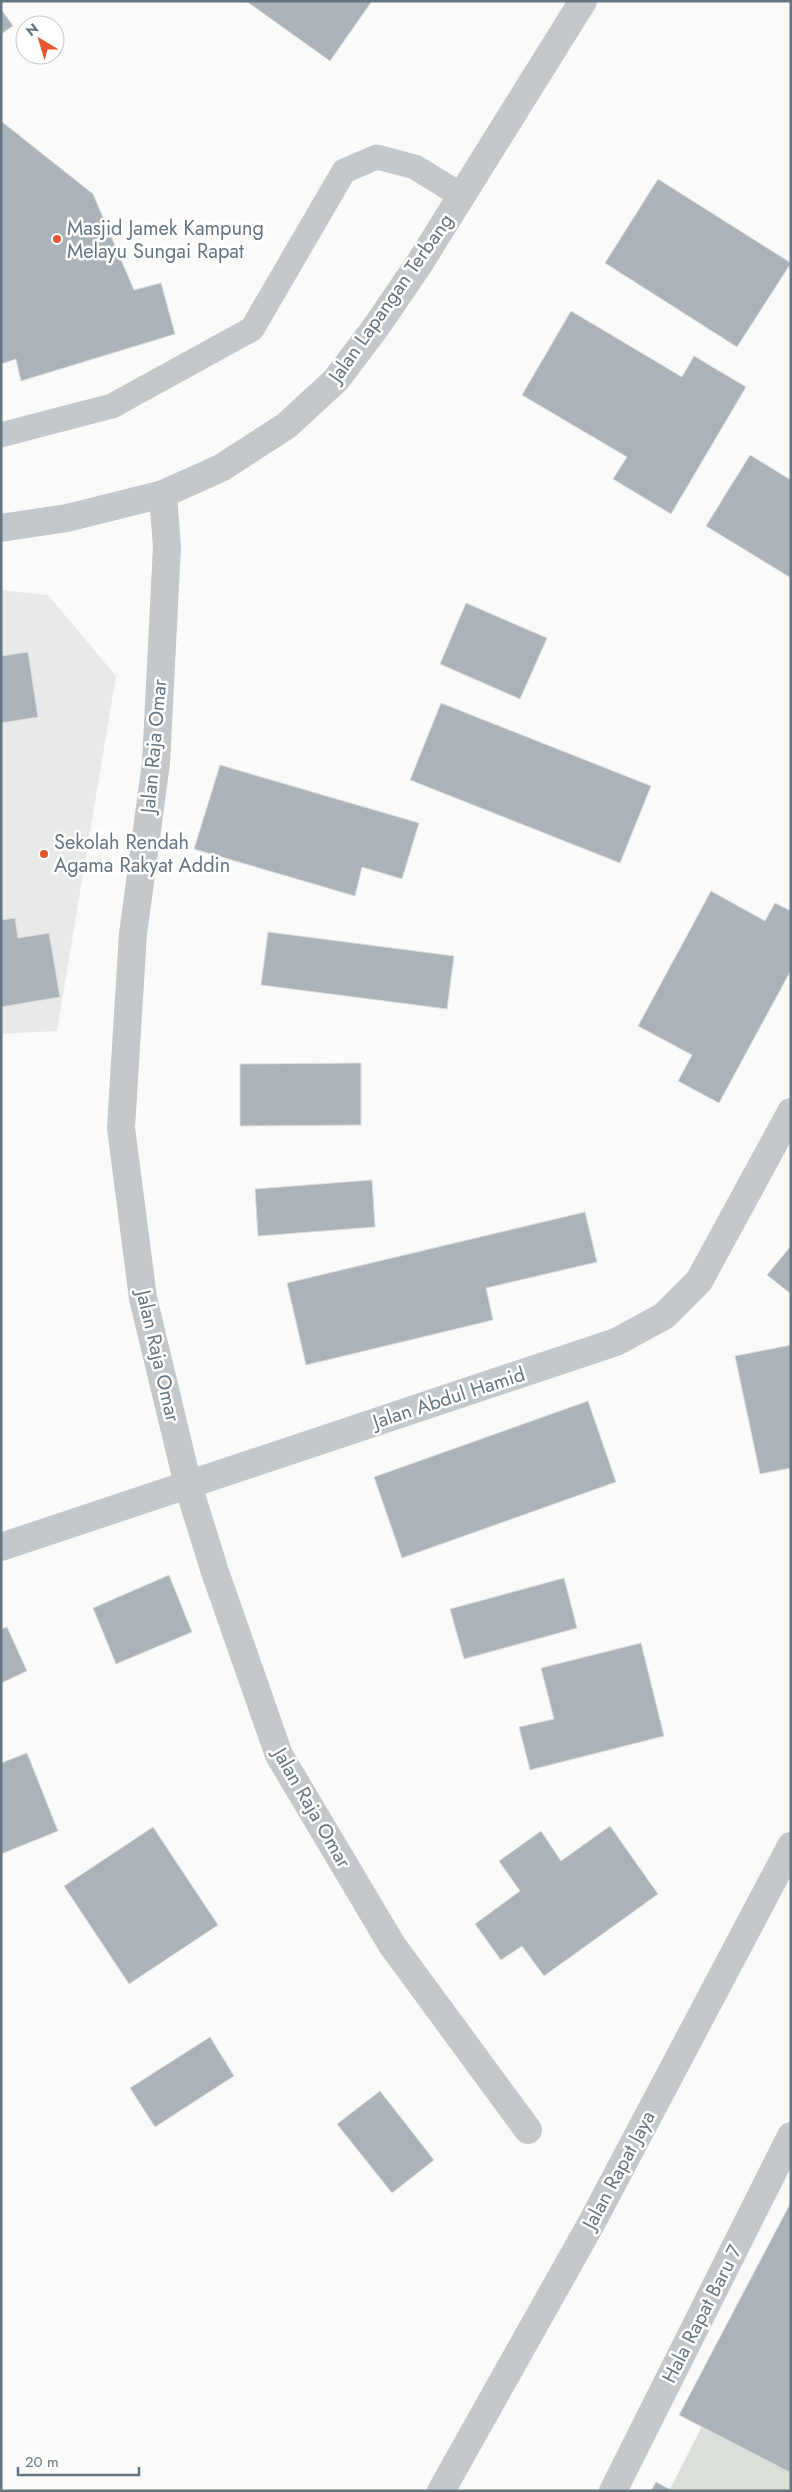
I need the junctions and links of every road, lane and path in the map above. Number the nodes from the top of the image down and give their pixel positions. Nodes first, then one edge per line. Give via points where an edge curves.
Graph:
1 (583, 1) edge
2 (462, 196) junction
3 (1, 435) edge
4 (163, 494) junction
5 (1, 528) edge
6 (791, 1112) edge
7 (188, 1485) junction
8 (1, 1547) edge
9 (791, 1846) edge
10 (528, 2130) dead end
11 (791, 2136) edge
12 (441, 2491) edge
13 (613, 2491) edge

1 - 2 street, Jalan Lapangan Terbang
2 - 3 lane via 415,167 377,158 344,171 252,329 112,406
2 - 4 street, Jalan Lapangan Terbang via 419,264 336,380 286,426 221,468
4 - 5 street, Jalan Lapangan Terbang via 67,518
4 - 7 street, Jalan Raja Omar via 167,547 156,763 133,934 121,1128 143,1298
6 - 7 street, Jalan Abdul Hamid via 699,1281 664,1316 616,1342
7 - 8 street, Jalan Abdul Hamid
7 - 10 street, Jalan Raja Omar via 279,1755 392,1945
9 - 12 street, Jalan Rapat Jaya via 595,2215
11 - 13 street, Hala Rapat Baru 7

